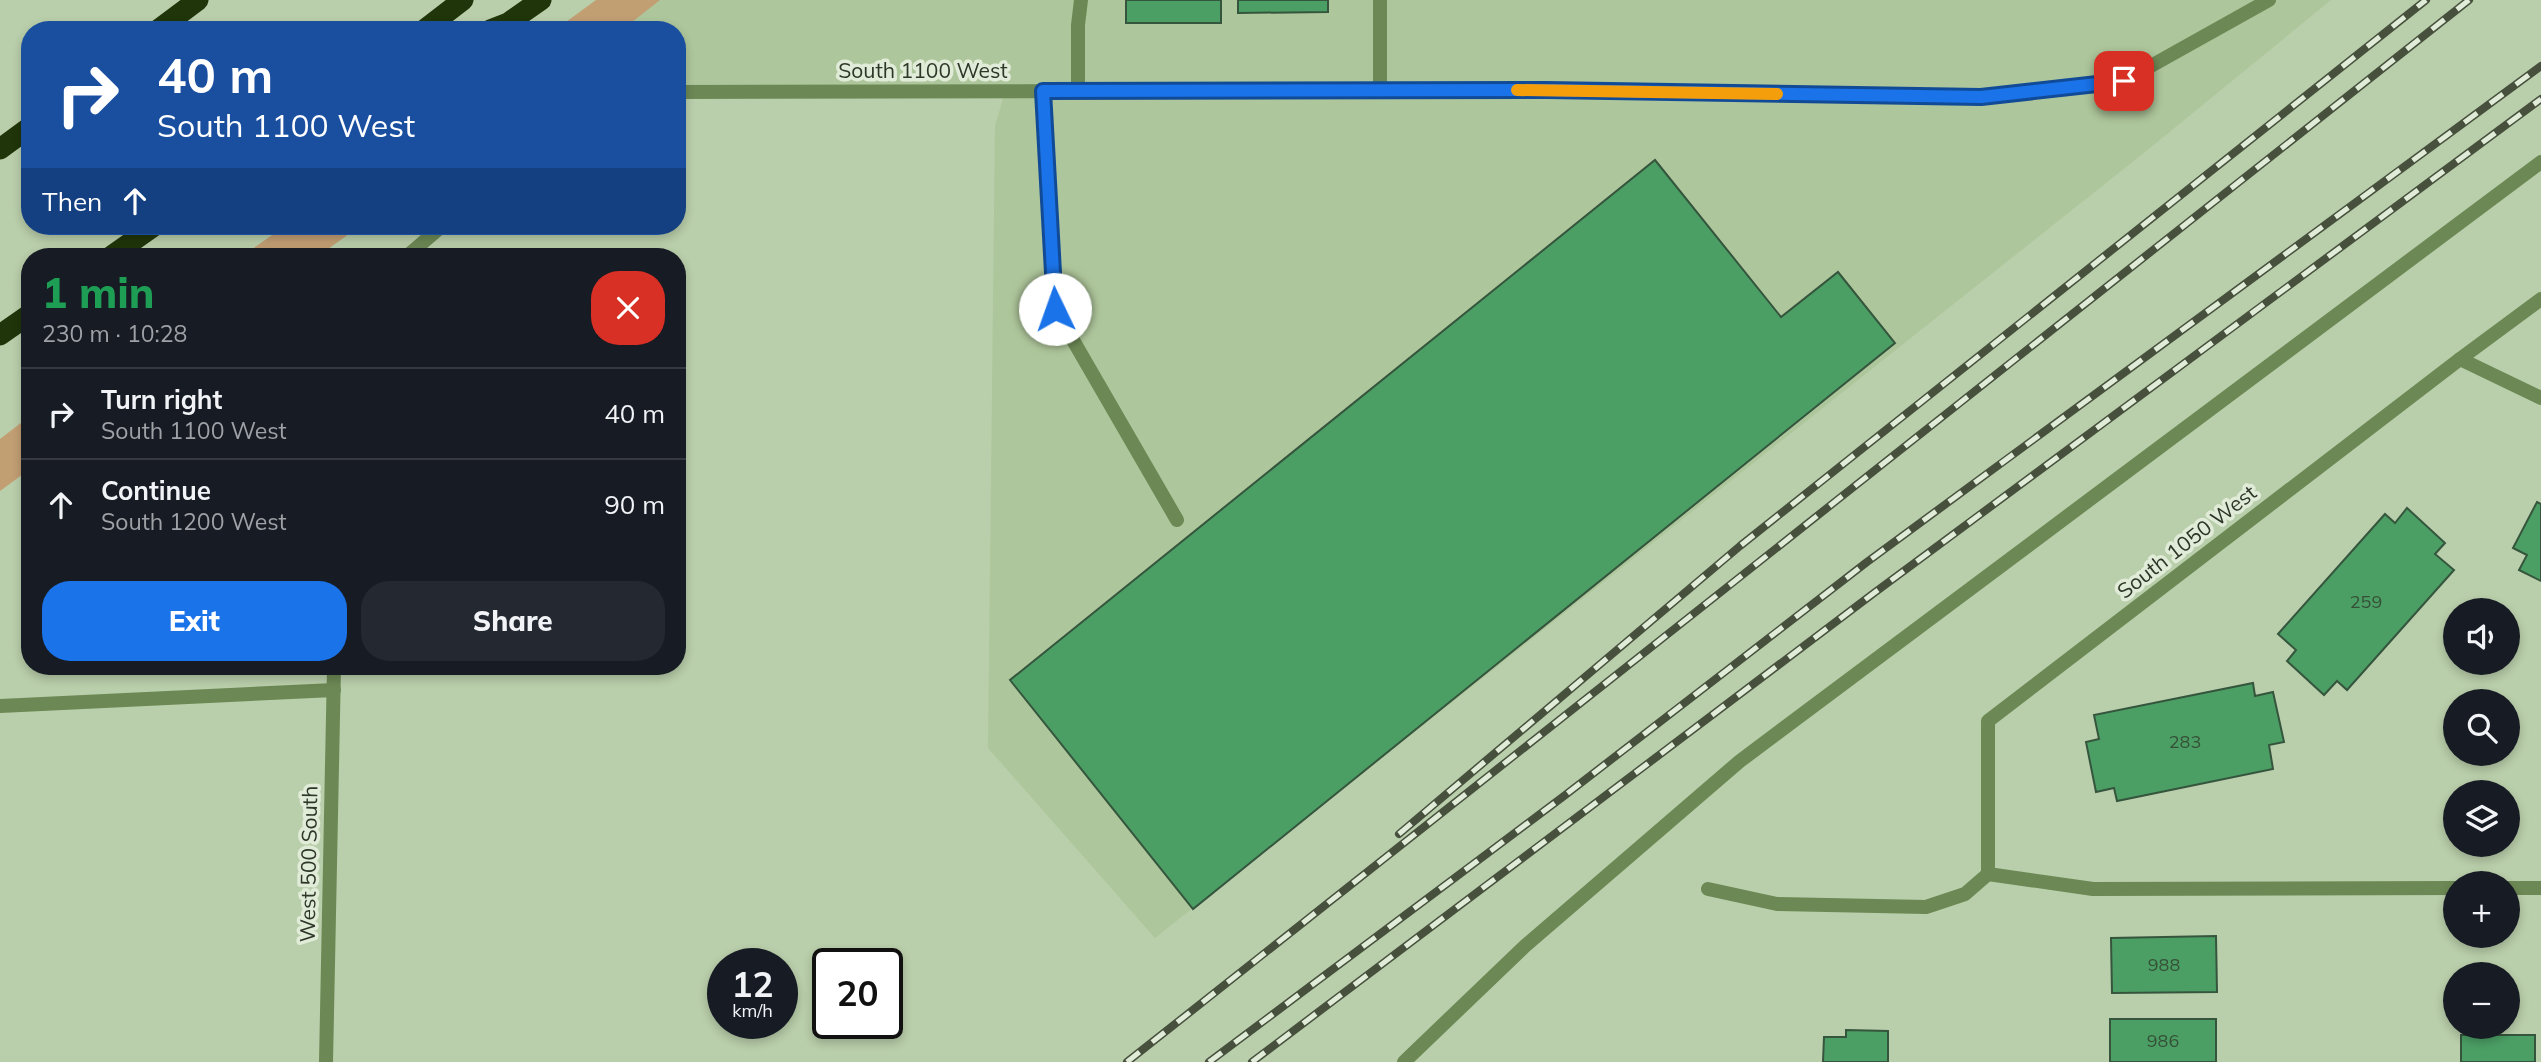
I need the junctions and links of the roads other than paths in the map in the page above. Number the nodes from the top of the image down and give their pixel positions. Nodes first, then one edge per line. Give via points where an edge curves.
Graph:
1 (198, 0) edge
2 (463, 0) edge
3 (541, 0) edge
4 (1081, 0) edge
5 (1380, 0) edge
6 (2269, 0) edge
7 (170, 21) edge
8 (436, 21) edge
9 (511, 21) edge
10 (1043, 91) junction
11 (1078, 91) junction
12 (1380, 91) junction
13 (686, 92) edge
14 (21, 134) edge
15 (0, 149) edge
16 (2541, 162) edge
17 (141, 235) edge
18 (432, 235) edge
19 (123, 248) edge
20 (416, 248) edge
21 (2541, 299) edge
22 (21, 320) edge
23 (0, 335) edge
24 (2460, 359) junction
25 (2541, 398) edge
26 (1177, 520) dead end
27 (334, 675) edge
28 (334, 690) junction
29 (0, 706) edge
30 (1988, 874) junction
31 (2443, 888) edge
32 (2520, 888) edge
33 (2541, 888) edge
34 (1708, 889) dead end
35 (326, 1062) edge
36 (1404, 1062) edge

1 - 7 highway
2 - 8 highway
3 - 9 highway
4 - 11 street
5 - 12 street
6 - 12 street, South 1100 West via 2124,81 1981,97
10 - 11 street, South 1100 West
10 - 13 street, South 1100 West
10 - 26 street via 1055,309
11 - 12 street, South 1100 West
14 - 15 highway
16 - 36 street via 1740,761 1525,946
17 - 19 highway
18 - 20 street
21 - 24 street
22 - 23 highway
24 - 25 street
24 - 30 street, South 1050 West via 1988,721
27 - 28 street, West 500 South
28 - 29 street
28 - 35 street, West 500 South
30 - 31 street via 2093,889
30 - 34 street via 1965,894 1926,907 1777,904
32 - 33 street

